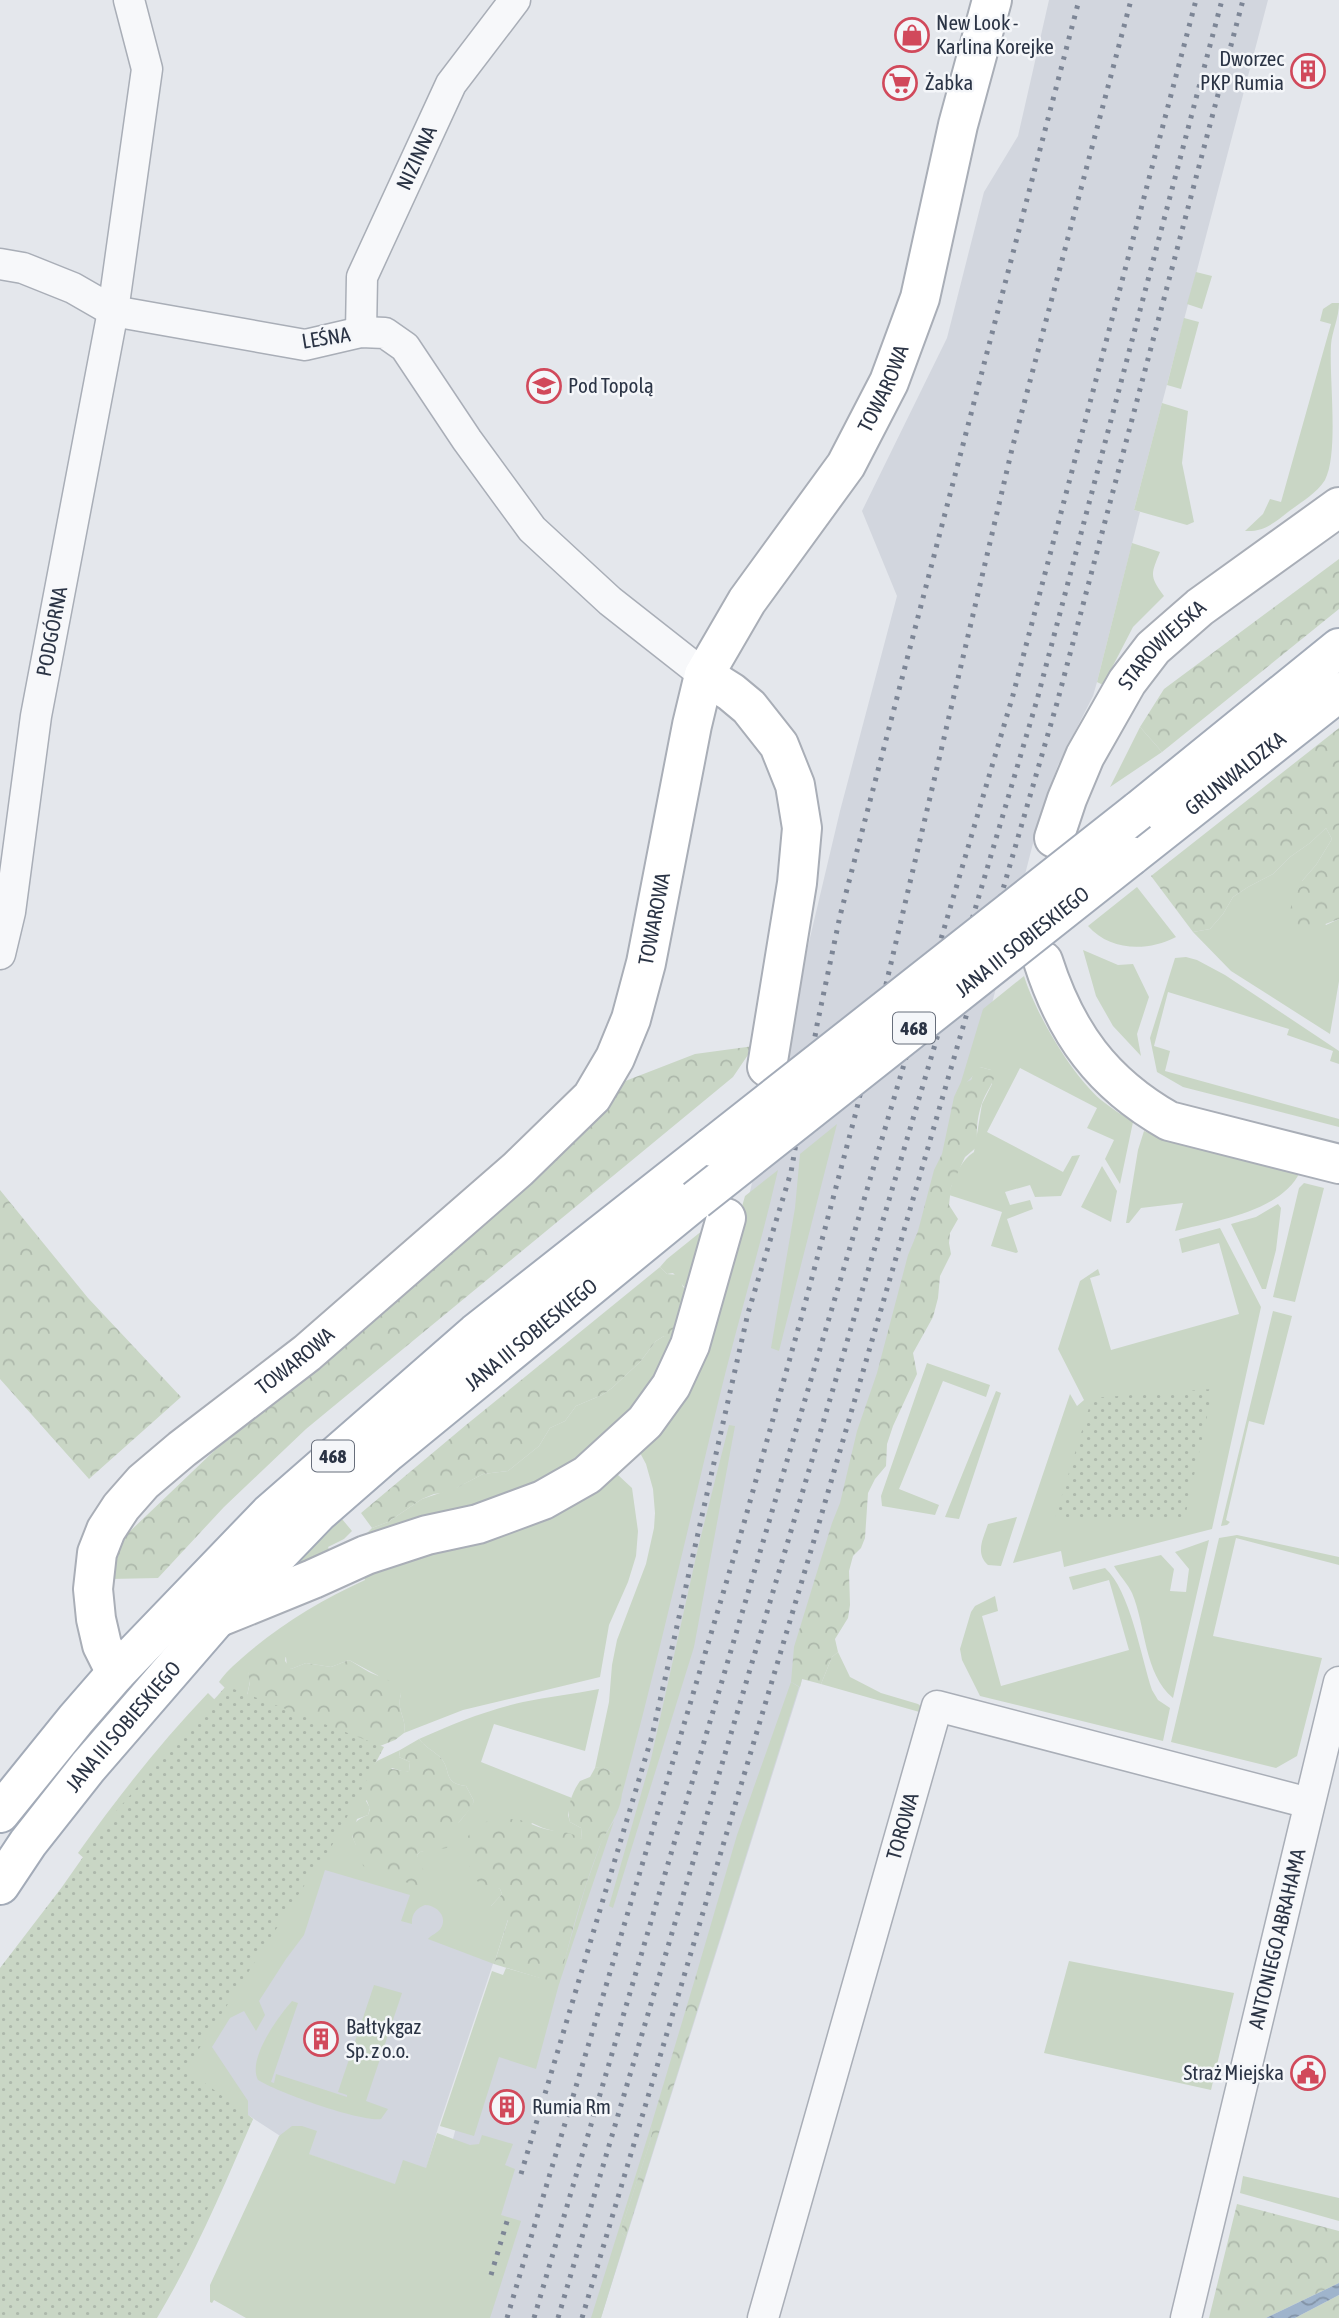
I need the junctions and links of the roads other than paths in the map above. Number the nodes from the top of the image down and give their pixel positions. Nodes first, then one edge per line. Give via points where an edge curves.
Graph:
1 (129, 0) edge
2 (515, 0) edge
3 (992, 0) edge
4 (0, 264) edge
5 (113, 311) junction
6 (361, 332) junction
7 (1339, 507) edge
8 (1339, 648) edge
9 (704, 675) junction
10 (1339, 692) edge
11 (1138, 811) joint
12 (1054, 838) dead end
13 (1131, 856) joint
14 (0, 954) edge
15 (1043, 961) dead end
16 (768, 1067) dead end
17 (1339, 1164) edge
18 (711, 1209) junction
19 (217, 1618) junction
20 (116, 1673) junction
21 (1339, 1682) edge
22 (1309, 1803) junction
23 (0, 1813) edge
24 (0, 1885) edge
25 (763, 2318) edge
26 (1186, 2318) edge

1 - 5 street via 147,69
2 - 6 street, NIZINNA via 451,84 362,278
3 - 9 main road, TOWAROWA via 958,125 920,298 889,382 846,465 747,601
4 - 5 street, LEŚNA via 73,288
5 - 6 street, LEŚNA via 305,345
5 - 14 street, PODGÓRNA via 36,716 10,912
6 - 9 street, LEŚNA via 385,333 405,347 532,529 610,601
7 - 12 main road, STAROWIEJSKA via 1200,607 1153,648 1127,682 1085,756
8 - 11 main road, GRUNWALDZKA / 468
9 - 16 main road via 750,707 779,745 794,785 802,828
9 - 20 main road, TOWAROWA via 643,974 615,1058 592,1097 519,1169 307,1353 143,1482 121,1507 97,1553 93,1589 102,1645
10 - 13 main road, GRUNWALDZKA / 468
11 - 20 main road, JANA III SOBIESKIEGO / 468, bridge via 476,1333 261,1522
13 - 18 main road, JANA III SOBIESKIEGO / 468, bridge
15 - 17 main road via 1070,1026 1100,1067 1144,1107 1169,1121
18 - 19 main road, JANA III SOBIESKIEGO / 468 via 388,1452 318,1513
18 - 19 main road via 690,1345 671,1386 645,1422 587,1475 543,1500 478,1524 366,1555
19 - 24 main road, JANA III SOBIESKIEGO / 468 via 88,1767
20 - 23 main road, JANA III SOBIESKIEGO / 468
21 - 22 street, ANTONIEGO ABRAHAMA
22 - 25 street, TOROWA via 937,1706
22 - 26 street, ANTONIEGO ABRAHAMA

